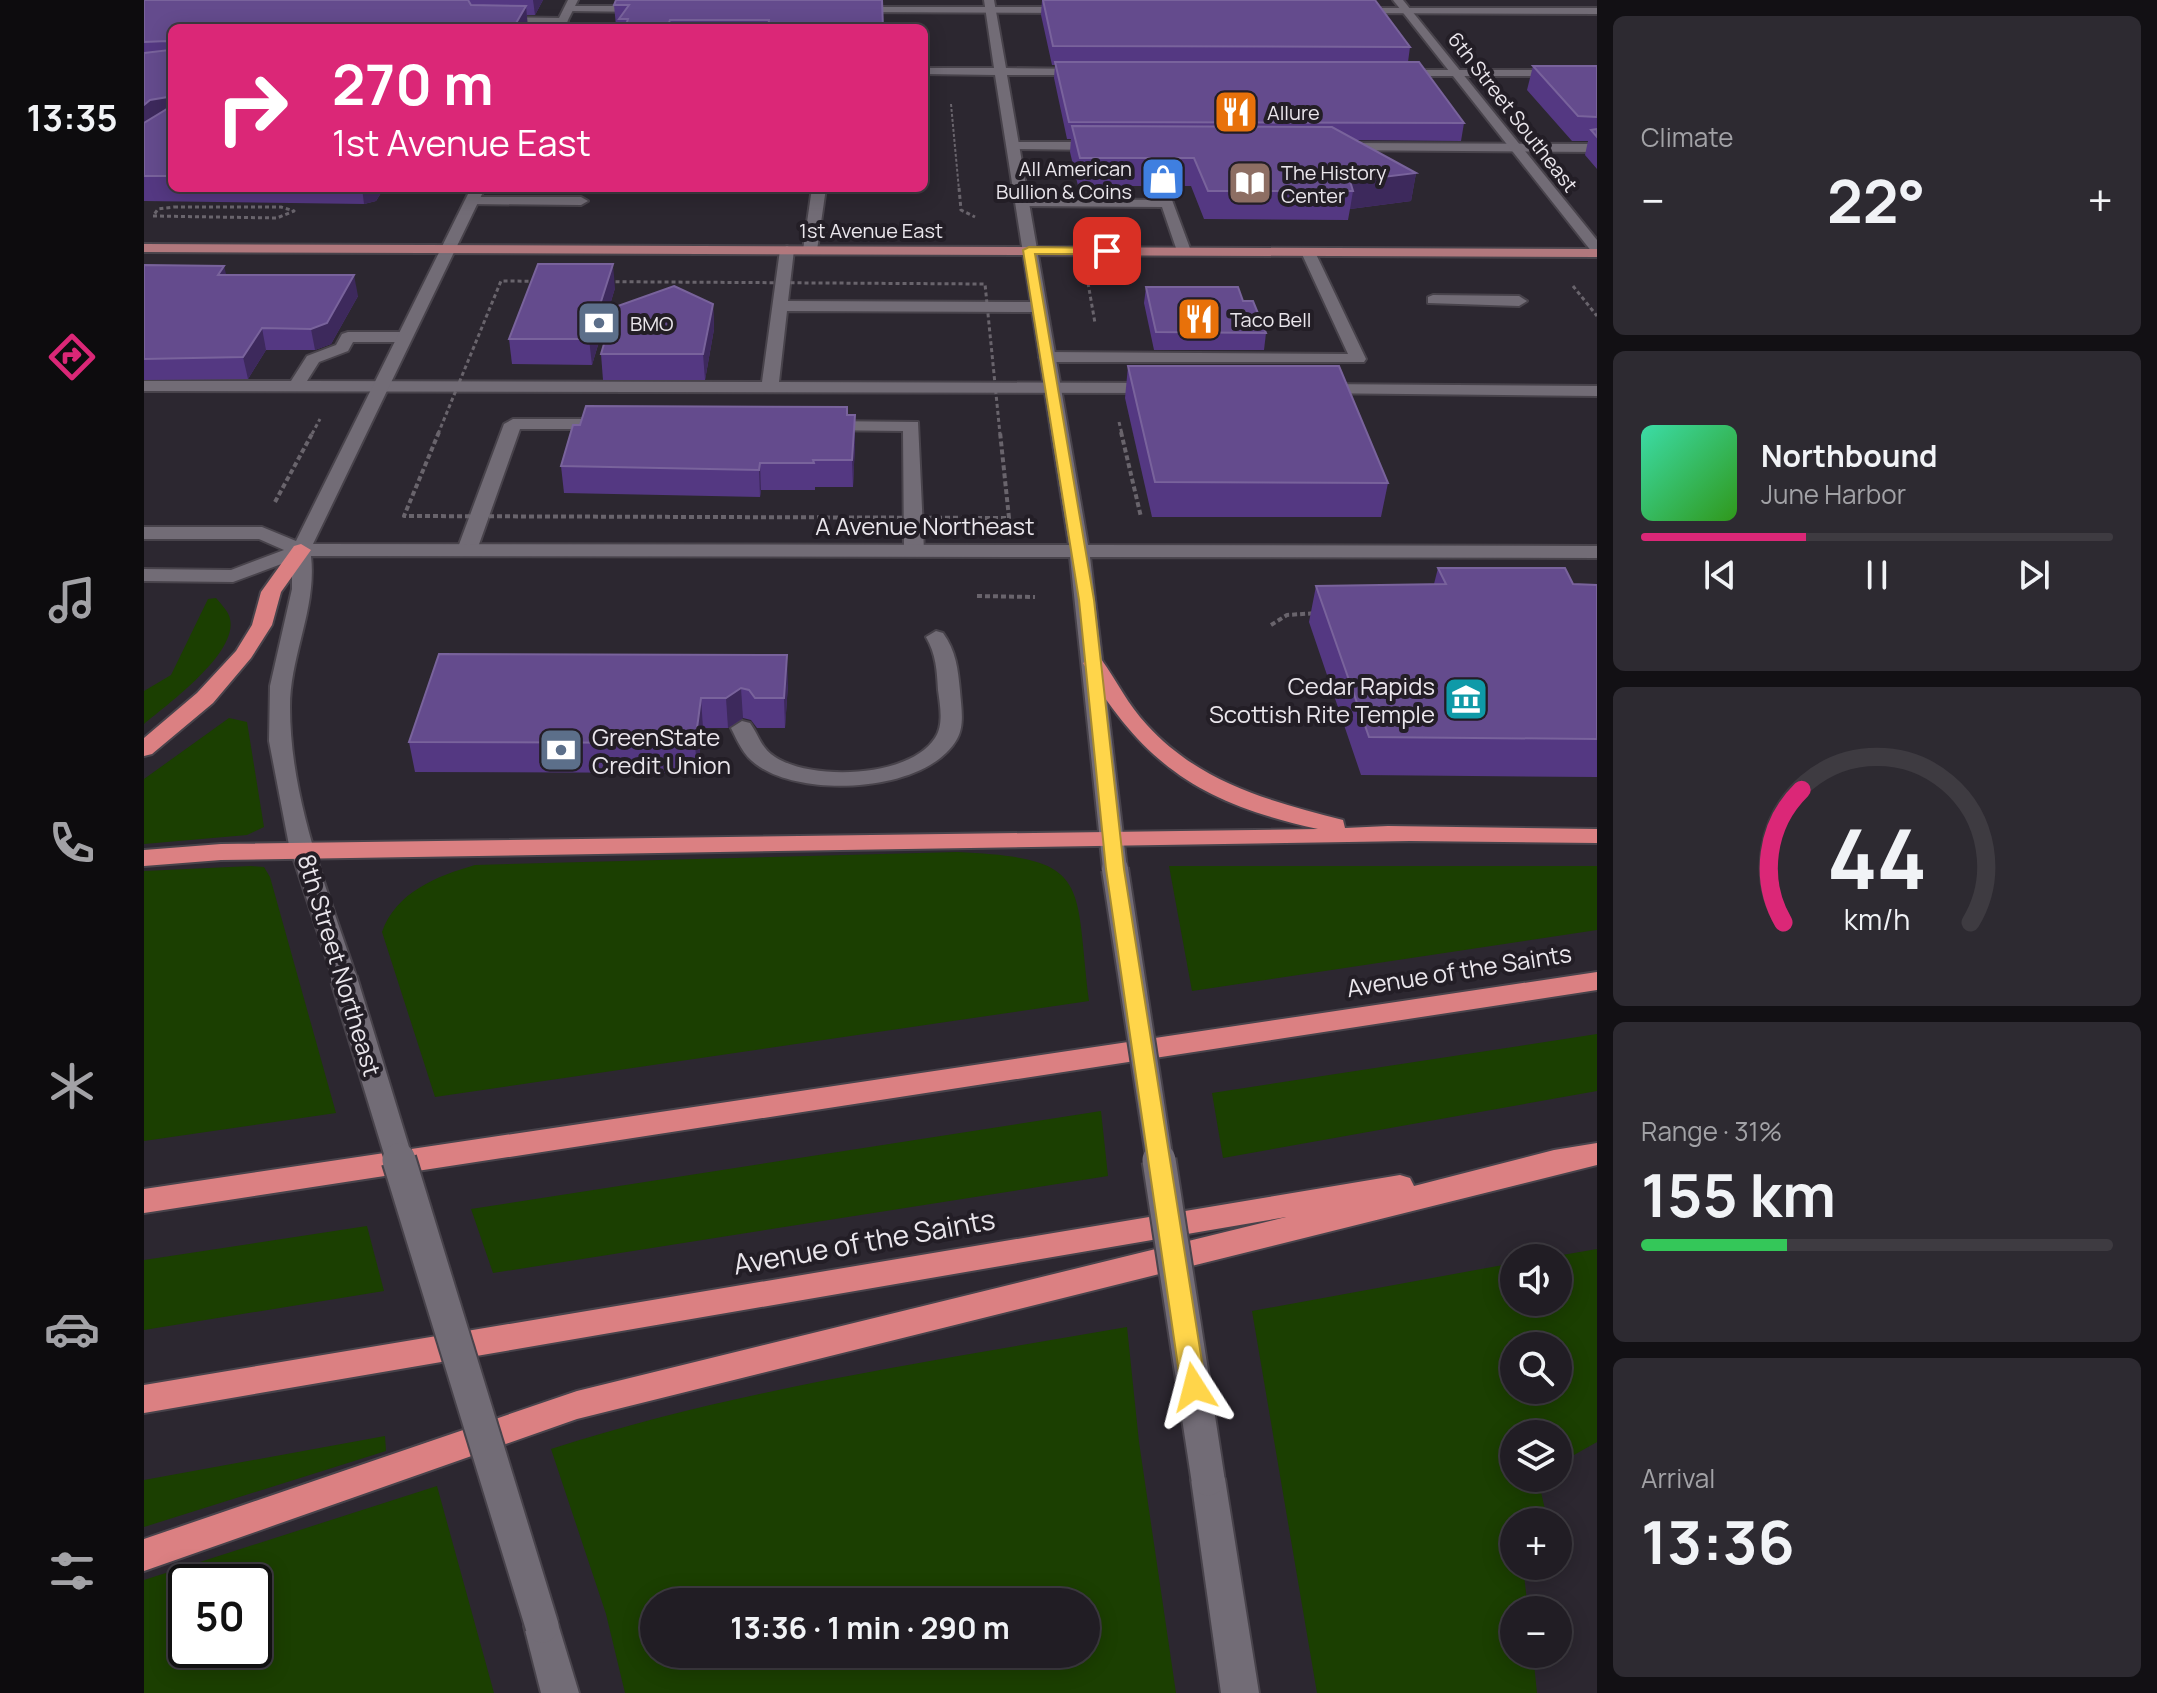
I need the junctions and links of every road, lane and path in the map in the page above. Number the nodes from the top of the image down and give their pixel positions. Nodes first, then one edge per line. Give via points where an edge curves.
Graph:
1 (1398, 0) edge
2 (571, 5) edge
3 (856, 5) edge
4 (990, 5) edge
5 (658, 9) edge
6 (842, 10) edge
7 (1094, 10) edge
8 (1339, 11) edge
9 (1407, 11) junction
10 (1597, 11) edge
11 (490, 20) edge
12 (561, 24) edge
13 (928, 71) edge
14 (1001, 71) junction
15 (1094, 72) edge
16 (1385, 73) edge
17 (1457, 73) junction
18 (1597, 73) edge
19 (951, 95) dead end
20 (1013, 146) junction
21 (1122, 147) edge
22 (1323, 147) edge
23 (1516, 148) junction
24 (1597, 148) edge
25 (818, 192) edge
26 (475, 194) edge
27 (581, 201) dead end
28 (1023, 203) junction
29 (228, 207) dead end
30 (224, 212) dead end
31 (969, 222) dead end
32 (144, 248) edge
33 (448, 249) junction
34 (787, 250) junction
35 (810, 250) junction
36 (1029, 250) junction
37 (1184, 251) junction
38 (1597, 251) edge
39 (1308, 252) junction
40 (1433, 300) dead end
41 (1519, 301) dead end
42 (780, 306) junction
43 (1038, 307) junction
44 (404, 337) junction
45 (1047, 357) junction
46 (296, 386) junction
47 (338, 386) junction
48 (381, 386) junction
49 (145, 387) edge
50 (770, 387) junction
51 (1583, 387) edge
52 (1052, 388) junction
53 (1175, 389) edge
54 (1302, 389) edge
55 (624, 425) edge
56 (800, 426) edge
57 (271, 510) dead end
58 (144, 533) edge
59 (301, 550) junction
60 (467, 550) junction
61 (914, 551) junction
62 (1078, 552) junction
63 (1597, 552) edge
64 (144, 575) edge
65 (977, 596) dead end
66 (1035, 597) dead end
67 (1326, 613) edge
68 (1271, 625) dead end
69 (936, 637) dead end
70 (1094, 663) junction
71 (742, 728) edge
72 (144, 749) edge
73 (1403, 835) junction
74 (1597, 836) edge
75 (1112, 838) junction
76 (305, 851) junction
77 (144, 858) edge
78 (1597, 981) edge
79 (1582, 1156) edge
80 (144, 1201) edge
81 (144, 1399) edge
82 (144, 1555) edge
83 (560, 1693) edge
84 (1240, 1693) edge

1 - 9 main road, 6th Street Southeast
2 - 5 main road
2 - 12 main road
3 - 4 main road via 918,14
3 - 6 main road
4 - 7 main road
4 - 14 main road
8 - 9 main road
9 - 10 main road
9 - 17 main road, 6th Street Southeast
11 - 12 main road
13 - 14 main road
14 - 15 main road
14 - 20 main road
16 - 17 main road
17 - 18 main road
17 - 23 main road, 6th Street Southeast
19 - 31 path via 961,210 981,222
20 - 21 main road
20 - 28 main road
22 - 23 main road
23 - 24 main road
23 - 38 main road, 6th Street Southeast
25 - 35 main road
26 - 27 main road
26 - 33 main road, 8th Street Northeast
28 - 36 main road
28 - 37 main road via 1167,203
29 - 30 path
32 - 33 main road, 1st Avenue East
33 - 34 main road, 1st Avenue East
33 - 44 main road, 8th Street Northeast
34 - 35 main road, 1st Avenue East
34 - 42 main road
35 - 36 main road, 1st Avenue East
36 - 37 main road, 1st Avenue East
36 - 43 main road
37 - 39 main road, 1st Avenue East
38 - 39 main road, 1st Avenue East
39 - 45 main road via 1358,359
40 - 41 main road
42 - 43 main road
42 - 50 main road
43 - 45 main road
44 - 46 main road via 348,337 342,348 313,359
44 - 48 main road, 8th Street Northeast
45 - 52 main road
46 - 47 main road
46 - 49 main road
47 - 48 main road
47 - 57 path
48 - 50 main road
48 - 59 main road, 8th Street Northeast
50 - 52 main road
51 - 54 main road via 1385,396
52 - 53 main road
52 - 62 main road
55 - 60 main road via 513,424
56 - 61 main road via 912,426
58 - 59 main road, A Avenue Northeast via 262,533
59 - 60 main road, A Avenue Northeast
59 - 64 main road, A Avenue Northeast via 233,576
59 - 72 highway via 271,592 262,625 244,654 205,698
59 - 76 main road, 8th Street Northeast via 305,579 278,704 288,791
60 - 61 main road, A Avenue Northeast
61 - 62 main road, A Avenue Northeast
62 - 63 main road, A Avenue Northeast
62 - 70 main road
65 - 66 path
67 - 68 path via 1287,615
69 - 71 main road via 944,649 952,721 934,756 908,770 869,779 830,779 779,768 753,752
70 - 73 highway via 1110,694 1150,744 1196,777 1263,808
70 - 75 main road
73 - 74 highway
73 - 75 highway
75 - 76 highway
75 - 84 main road, bridge
76 - 77 highway
76 - 83 main road, 8th Street Northeast, bridge
78 - 80 highway, Avenue of the Saints
79 - 81 highway, Avenue of the Saints
79 - 82 highway via 577,1405

